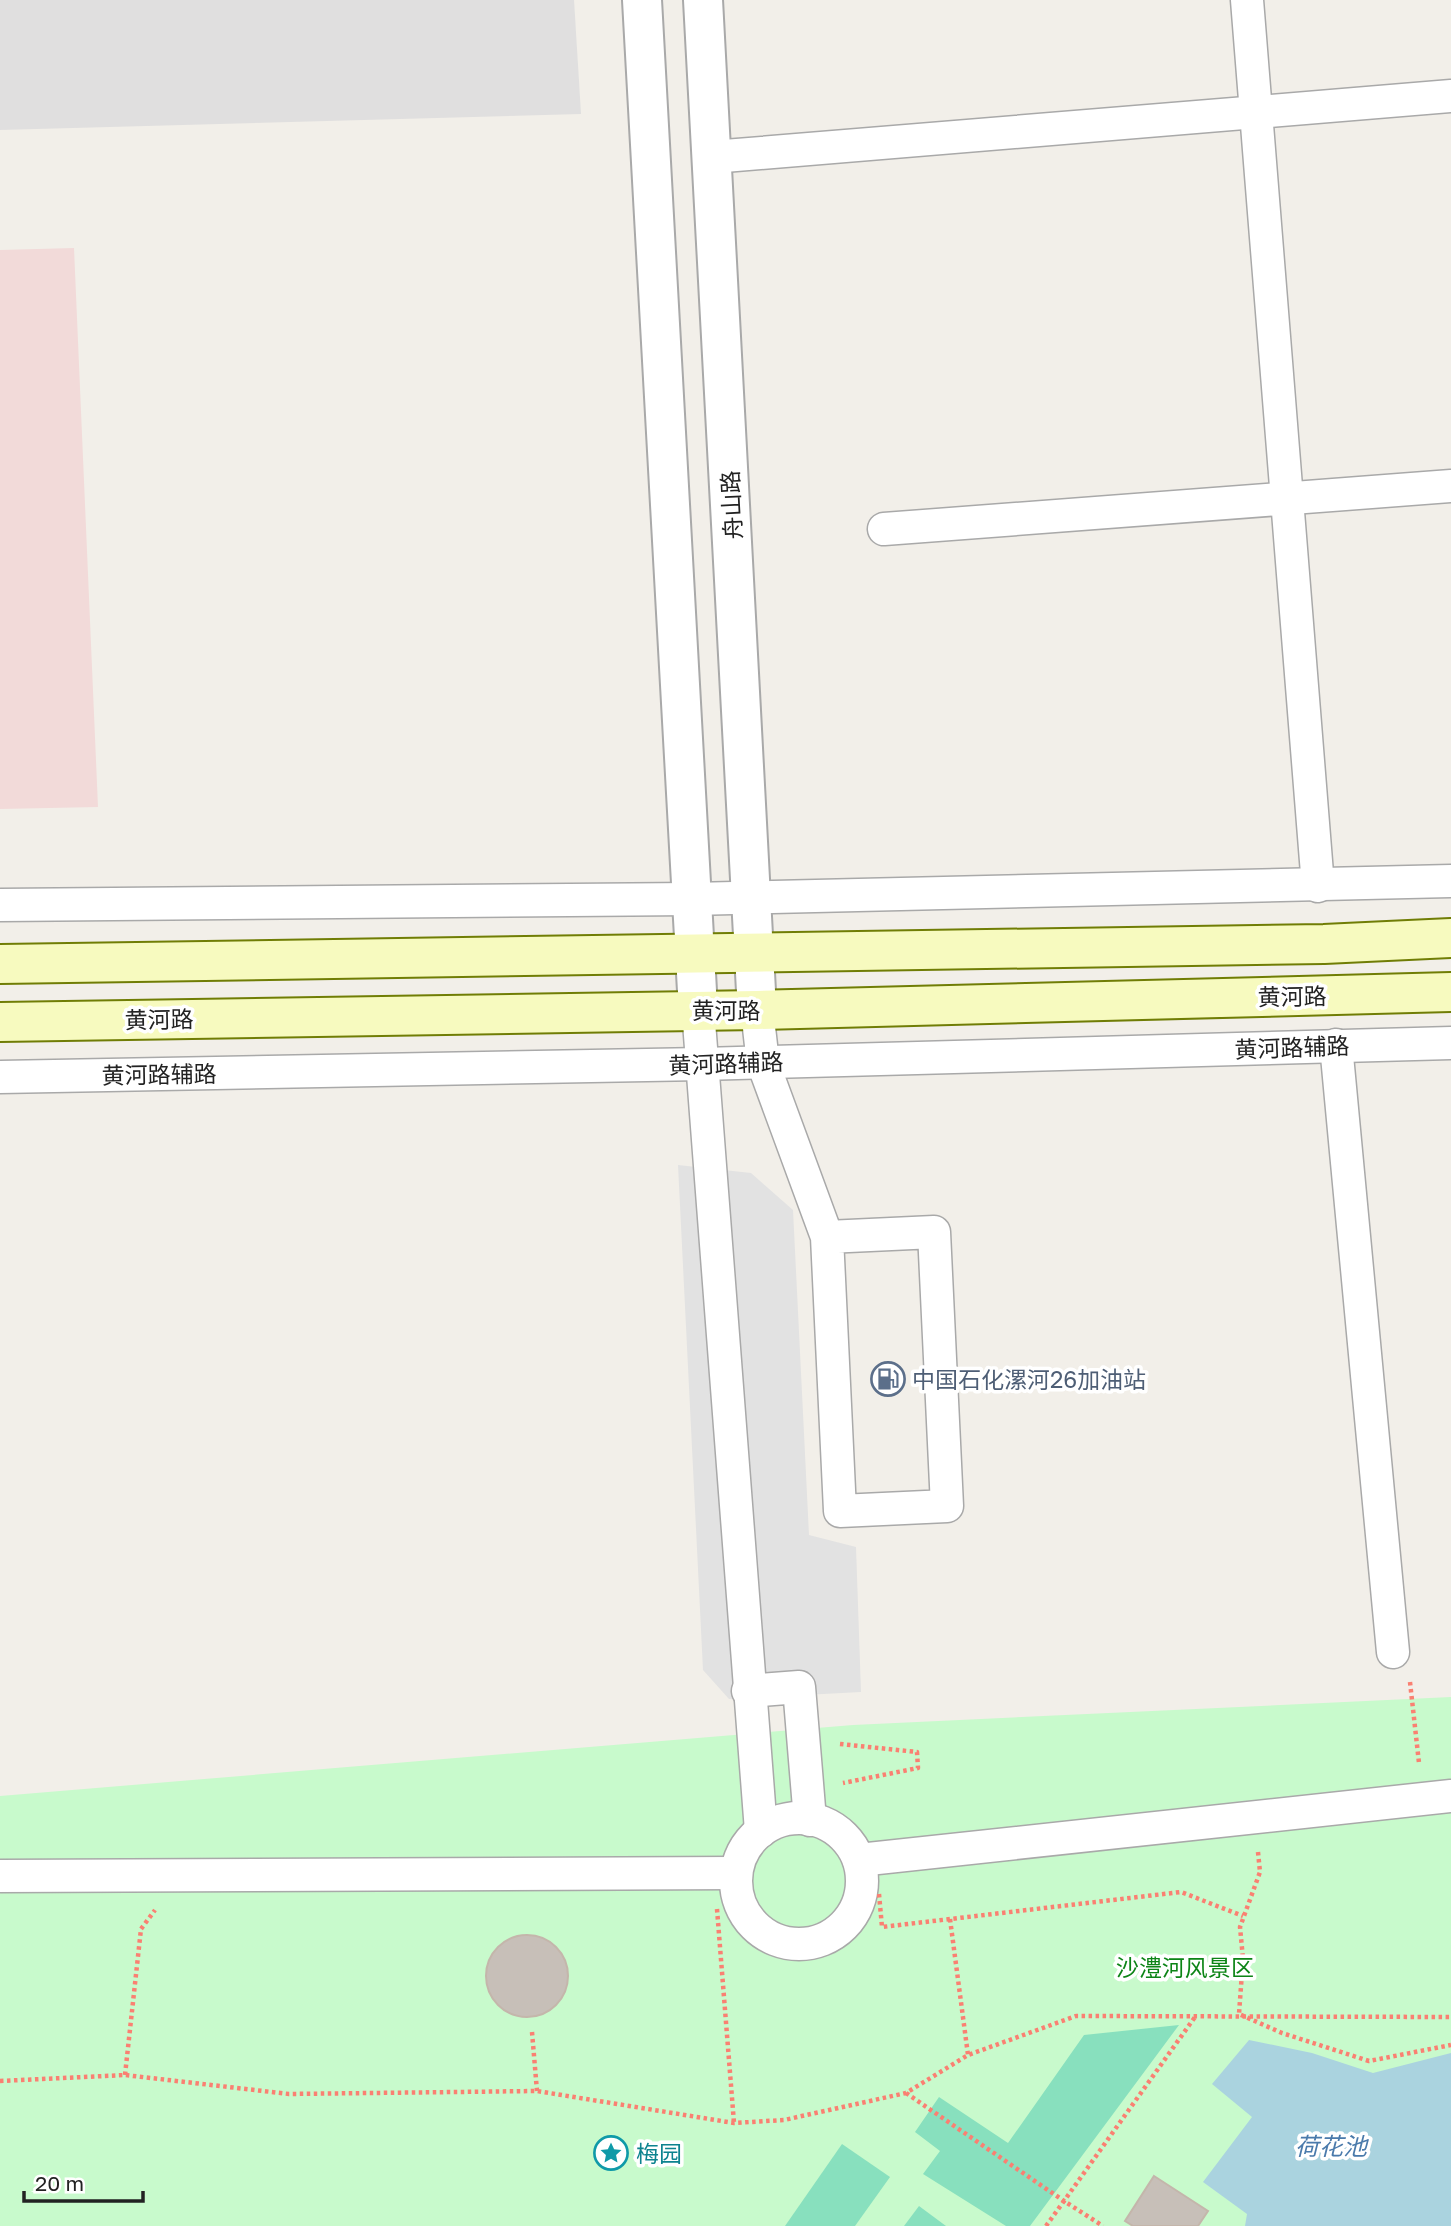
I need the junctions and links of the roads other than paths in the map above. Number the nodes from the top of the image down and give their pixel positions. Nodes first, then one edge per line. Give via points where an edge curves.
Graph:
1 (642, 0) edge
2 (703, 0) edge
3 (1247, 0) edge
4 (1451, 96) edge
5 (1257, 112) junction
6 (712, 157) junction
7 (1451, 486) edge
8 (1288, 498) junction
9 (884, 529) dead end
10 (1451, 881) edge
11 (1318, 886) junction
12 (752, 897) junction
13 (692, 899) junction
14 (0, 905) edge
15 (1451, 938) edge
16 (695, 952) junction
17 (756, 952) junction
18 (0, 964) edge
19 (1451, 992) edge
20 (698, 1009) junction
21 (758, 1010) junction
22 (0, 1022) edge
23 (1451, 1043) edge
24 (1336, 1045) junction
25 (762, 1063) junction
26 (702, 1064) junction
27 (0, 1077) edge
28 (827, 1237) junction
29 (1393, 1652) road end
30 (748, 1691) junction
31 (1437, 1797) edge
32 (809, 1805) junction
33 (761, 1831) junction
34 (868, 1859) junction
35 (0, 1876) edge
36 (736, 1883) junction

1 - 13 street
2 - 6 street, 舟山路
3 - 5 street
4 - 5 street
5 - 6 street
5 - 8 street
6 - 12 street, 舟山路
7 - 8 street
8 - 9 street
8 - 11 street
10 - 11 street
11 - 12 street
12 - 13 street
12 - 17 street, 舟山路
13 - 14 street
13 - 16 street
15 - 17 main road
16 - 17 main road
16 - 18 main road
16 - 20 street
17 - 21 street, 舟山路
19 - 21 main road, 黄河路
20 - 21 main road, 黄河路
20 - 22 main road, 黄河路
20 - 26 street
21 - 25 street
23 - 24 street, 黄河路辅路
24 - 25 street, 黄河路辅路
24 - 29 street
25 - 26 street, 黄河路辅路
25 - 28 street
26 - 27 street, 黄河路辅路
26 - 30 street
28 - 28 street via 840,1511 947,1506 934,1232
30 - 32 street via 799,1687
30 - 33 street
31 - 34 street
32 - 33 street
32 - 34 street
33 - 36 street via 740,1857
34 - 36 street via 850,1919 835,1934 816,1942 775,1940 757,1929 744,1913
35 - 36 street

